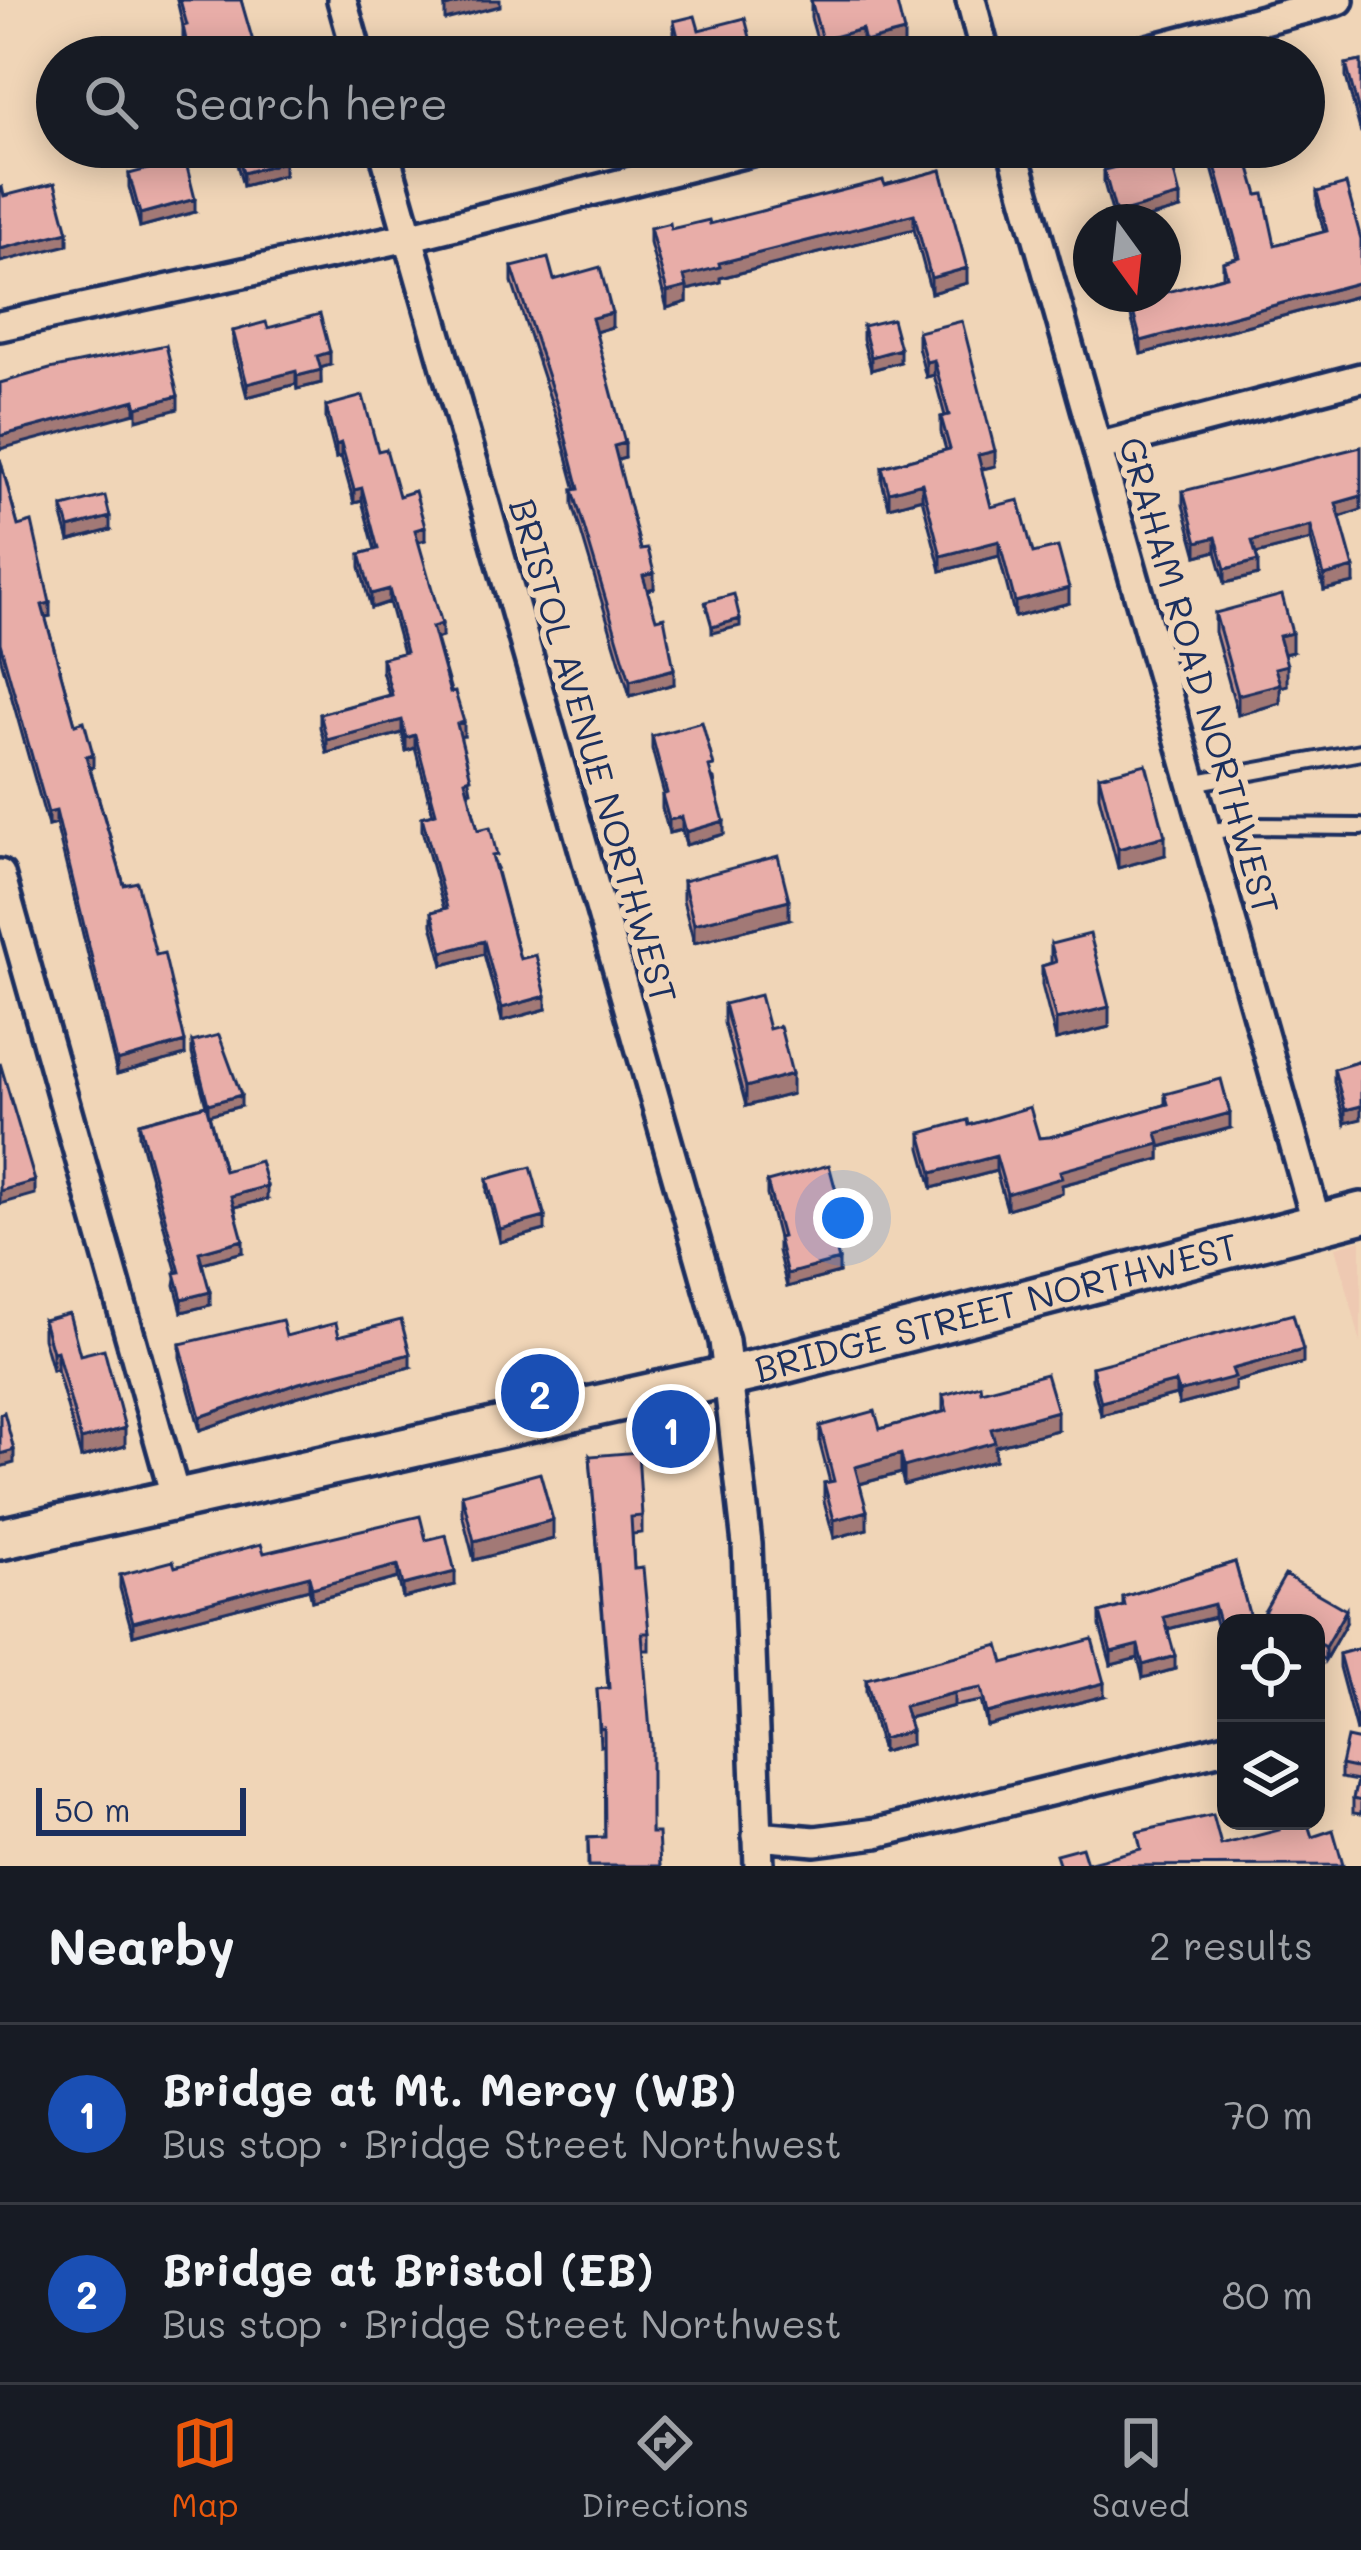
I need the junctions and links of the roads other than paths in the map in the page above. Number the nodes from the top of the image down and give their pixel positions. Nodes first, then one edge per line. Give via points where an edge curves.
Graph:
1 (342, 0) edge
2 (970, 0) edge
3 (1339, 0) edge
4 (352, 36) edge
5 (980, 36) edge
6 (1201, 36) edge
7 (389, 168) edge
8 (683, 168) edge
9 (1018, 168) edge
10 (408, 237) junction
11 (0, 326) edge
12 (1361, 378) edge
13 (1097, 448) junction
14 (1361, 752) edge
15 (1192, 783) junction
16 (1361, 827) edge
17 (1206, 832) junction
18 (0, 874) edge
19 (1361, 1213) edge
20 (1317, 1224) junction
21 (727, 1376) junction
22 (176, 1499) junction
23 (0, 1539) edge
24 (1217, 1750) edge
25 (758, 1836) junction
26 (759, 1866) edge

1 - 4 street
2 - 5 street
3 - 6 street
7 - 10 street, BRISTOL AVENUE NORTHWEST
8 - 10 street
9 - 13 street, GRAHAM ROAD NORTHWEST
10 - 11 street
10 - 21 street, BRISTOL AVENUE NORTHWEST via 717,1318
12 - 13 street
13 - 15 street, GRAHAM ROAD NORTHWEST
14 - 15 lane
15 - 17 street, GRAHAM ROAD NORTHWEST
16 - 17 lane
17 - 20 street, GRAHAM ROAD NORTHWEST
18 - 22 street
19 - 20 main road, BRIDGE STREET NORTHWEST
20 - 21 main road, BRIDGE STREET NORTHWEST
21 - 22 main road, BRIDGE STREET NORTHWEST
21 - 25 street, BRISTOL AVENUE NORTHWEST via 746,1544
22 - 23 main road, BRIDGE STREET NORTHWEST
24 - 25 street via 877,1833
25 - 26 street, BRISTOL AVENUE NORTHWEST

